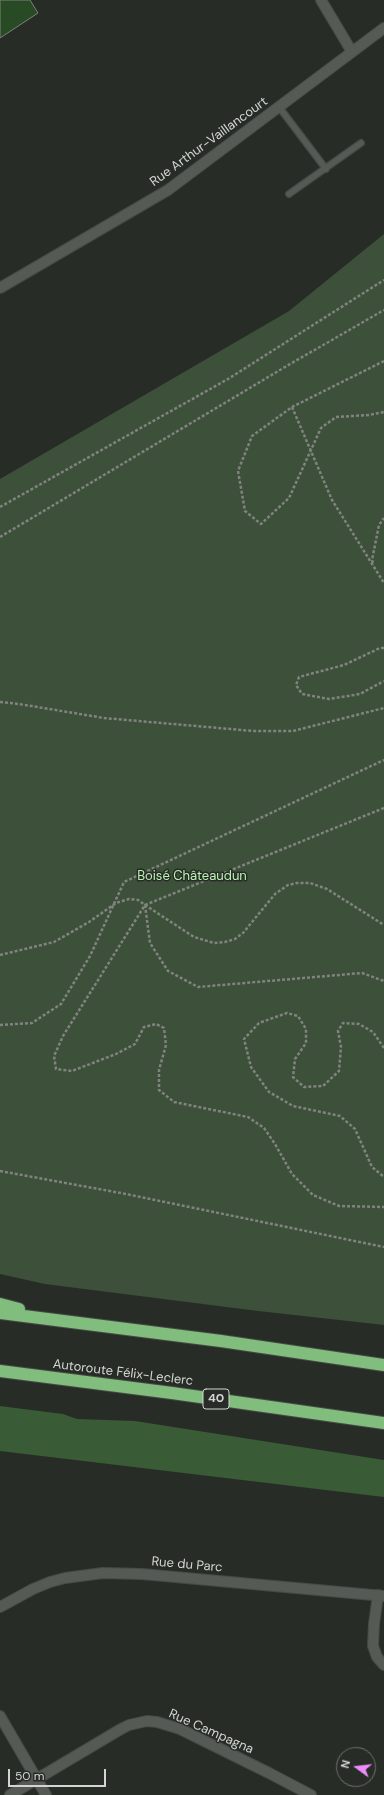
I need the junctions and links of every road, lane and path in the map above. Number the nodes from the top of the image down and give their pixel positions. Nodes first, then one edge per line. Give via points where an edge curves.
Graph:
1 (322, 0) edge
2 (384, 28) edge
3 (352, 52) junction
4 (279, 107) junction
5 (361, 143) dead end
6 (326, 168) junction
7 (290, 194) dead end
8 (384, 280) edge
9 (0, 288) edge
10 (384, 310) edge
11 (384, 362) edge
12 (292, 407) junction
13 (384, 412) edge
14 (311, 450) junction
15 (0, 507) edge
16 (384, 518) edge
17 (0, 537) edge
18 (383, 577) edge
19 (384, 583) edge
20 (384, 648) edge
21 (384, 681) edge
22 (0, 702) edge
23 (384, 708) edge
24 (384, 760) edge
25 (384, 808) edge
26 (145, 904) junction
27 (112, 907) junction
28 (384, 925) edge
29 (0, 954) edge
30 (384, 981) edge
31 (0, 1025) edge
32 (384, 1048) edge
33 (0, 1171) edge
34 (384, 1177) edge
35 (384, 1207) edge
36 (384, 1247) edge
37 (0, 1304) edge
38 (0, 1313) edge
39 (64, 1322) junction
40 (384, 1365) edge
41 (0, 1371) edge
42 (0, 1375) edge
43 (48, 1378) junction
44 (384, 1423) edge
45 (381, 1596) edge
46 (0, 1607) edge
47 (384, 1665) edge
48 (0, 1716) edge
49 (37, 1778) junction
50 (10, 1795) edge
51 (46, 1795) edge
52 (311, 1795) edge

1 - 3 street
2 - 3 street, Rue Arthur-Vaillancourt
3 - 4 street, Rue Arthur-Vaillancourt
4 - 6 lane
4 - 9 street, Rue Arthur-Vaillancourt via 168,190
5 - 6 lane
6 - 7 lane
8 - 15 path via 228,379
10 - 17 path
11 - 12 path
12 - 14 path
12 - 14 path via 252,436 238,471 245,511 261,524 289,498
13 - 14 path via 336,417 321,428
14 - 18 path via 332,500
16 - 18 path via 379,526 372,560
18 - 19 path
20 - 21 path via 344,665 300,677 296,685 302,694 329,699 360,694
22 - 23 path via 104,718 293,732
24 - 27 path via 124,882
25 - 26 path
26 - 27 path via 129,899 120,901
26 - 28 path via 194,937 220,943 243,934 270,898 279,891 292,884 303,883 326,889
26 - 30 path via 150,943 168,971 198,987 362,973
26 - 35 path via 63,1036 54,1056 56,1069 72,1071 116,1054 136,1044 144,1028 156,1024 164,1028 166,1045 159,1070 159,1090 174,1102 248,1117 264,1128 292,1174 313,1195 340,1206
27 - 29 path via 54,942
27 - 31 path via 90,956 61,1004 32,1023
32 - 34 path via 373,1032 359,1024 343,1023 338,1031 341,1047 339,1071 323,1086 304,1087 293,1077 295,1059 306,1044 306,1029 298,1016 287,1013 259,1023 244,1039 251,1067 269,1092 293,1106 340,1116 355,1129 372,1167
33 - 36 path
37 - 39 highway
38 - 39 highway
39 - 40 highway via 221,1341
41 - 43 highway, Autoroute Félix-Leclerc / 40
42 - 43 highway
43 - 44 highway, Autoroute Félix-Leclerc / 40
45 - 46 street, Rue du Parc via 103,1572 50,1582
45 - 47 street, Rue du Parc via 374,1624 373,1646
48 - 49 street
49 - 50 street, Rue Campagna
49 - 51 street
49 - 52 street, Rue Campagna via 121,1729 147,1721 180,1729

